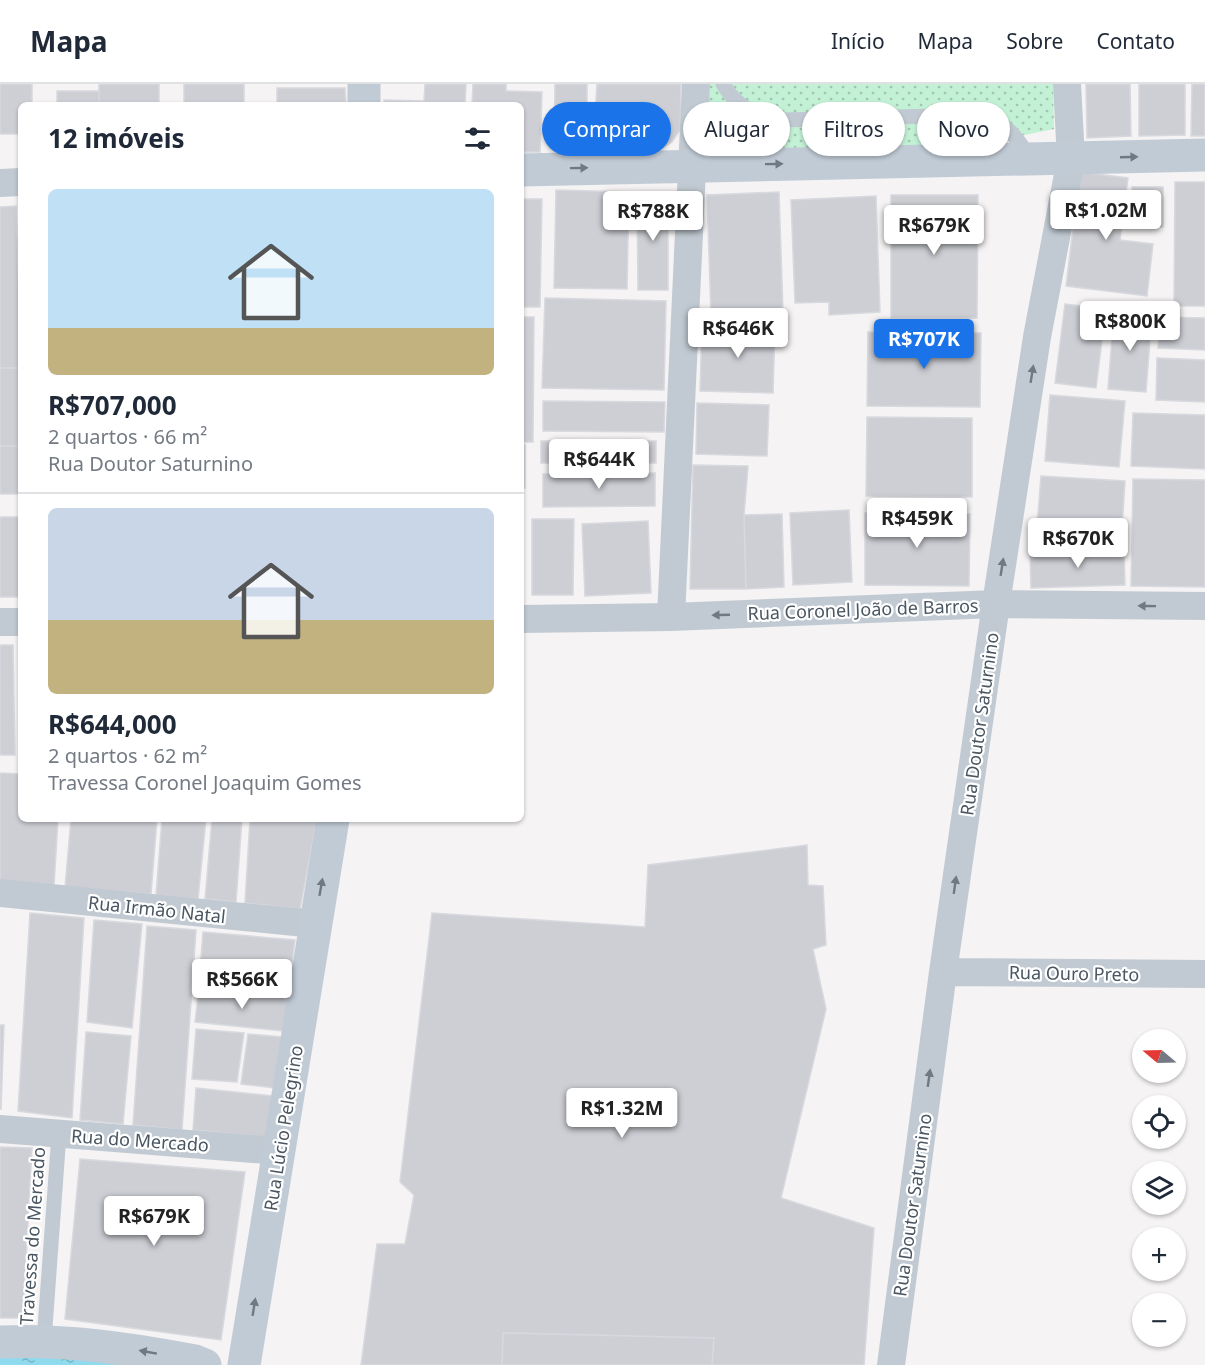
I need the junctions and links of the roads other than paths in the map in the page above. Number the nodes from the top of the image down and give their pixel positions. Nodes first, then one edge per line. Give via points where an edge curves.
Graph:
1 (364, 84) edge
2 (696, 84) edge
3 (723, 84) edge
4 (1067, 84) edge
5 (364, 102) edge
6 (737, 102) edge
7 (790, 120) edge
8 (1205, 155) edge
9 (713, 156) edge
10 (1031, 159) junction
11 (1071, 159) junction
12 (694, 166) junction
13 (524, 170) edge
14 (18, 182) edge
15 (0, 183) edge
16 (996, 604) junction
17 (1205, 606) edge
18 (671, 617) junction
19 (524, 619) edge
20 (0, 622) edge
21 (18, 622) edge
22 (332, 822) edge
23 (0, 893) edge
24 (315, 924) junction
25 (943, 972) junction
26 (1205, 974) edge
27 (0, 1129) edge
28 (59, 1134) junction
29 (279, 1151) junction
30 (44, 1341) junction
31 (0, 1342) edge
32 (205, 1365) edge
33 (244, 1365) edge
34 (891, 1365) edge

1 - 5 main road
2 - 12 street
3 - 6 lane
4 - 11 street, Rua Doutor Saturnino
7 - 10 lane via 972,115 994,119 1012,132
11 -> 8 main road
9 - 12 lane
10 - 11 main road
12 -> 10 main road
16 -> 11 street, Rua Doutor Saturnino via 1036,348
13 -> 12 main road
12 - 18 street
14 - 15 street
17 -> 16 street, Rua Coronel João de Barros
16 -> 18 street, Rua Coronel João de Barros
25 -> 16 street, Rua Doutor Saturnino
18 - 19 street, Rua Coronel João de Barros
20 - 21 street
24 -> 22 main road, Rua Lúcio Pelegrino
23 - 24 street, Rua Irmão Natal
24 - 29 main road, Rua Lúcio Pelegrino
25 - 26 street, Rua Ouro Preto
34 -> 25 street, Rua Doutor Saturnino
27 - 28 street, Rua do Mercado
28 - 29 street, Rua do Mercado
28 - 30 lane, Travessa do Mercado
33 -> 29 main road, Rua Lúcio Pelegrino
30 - 31 main road
32 -> 30 main road via 131,1349

